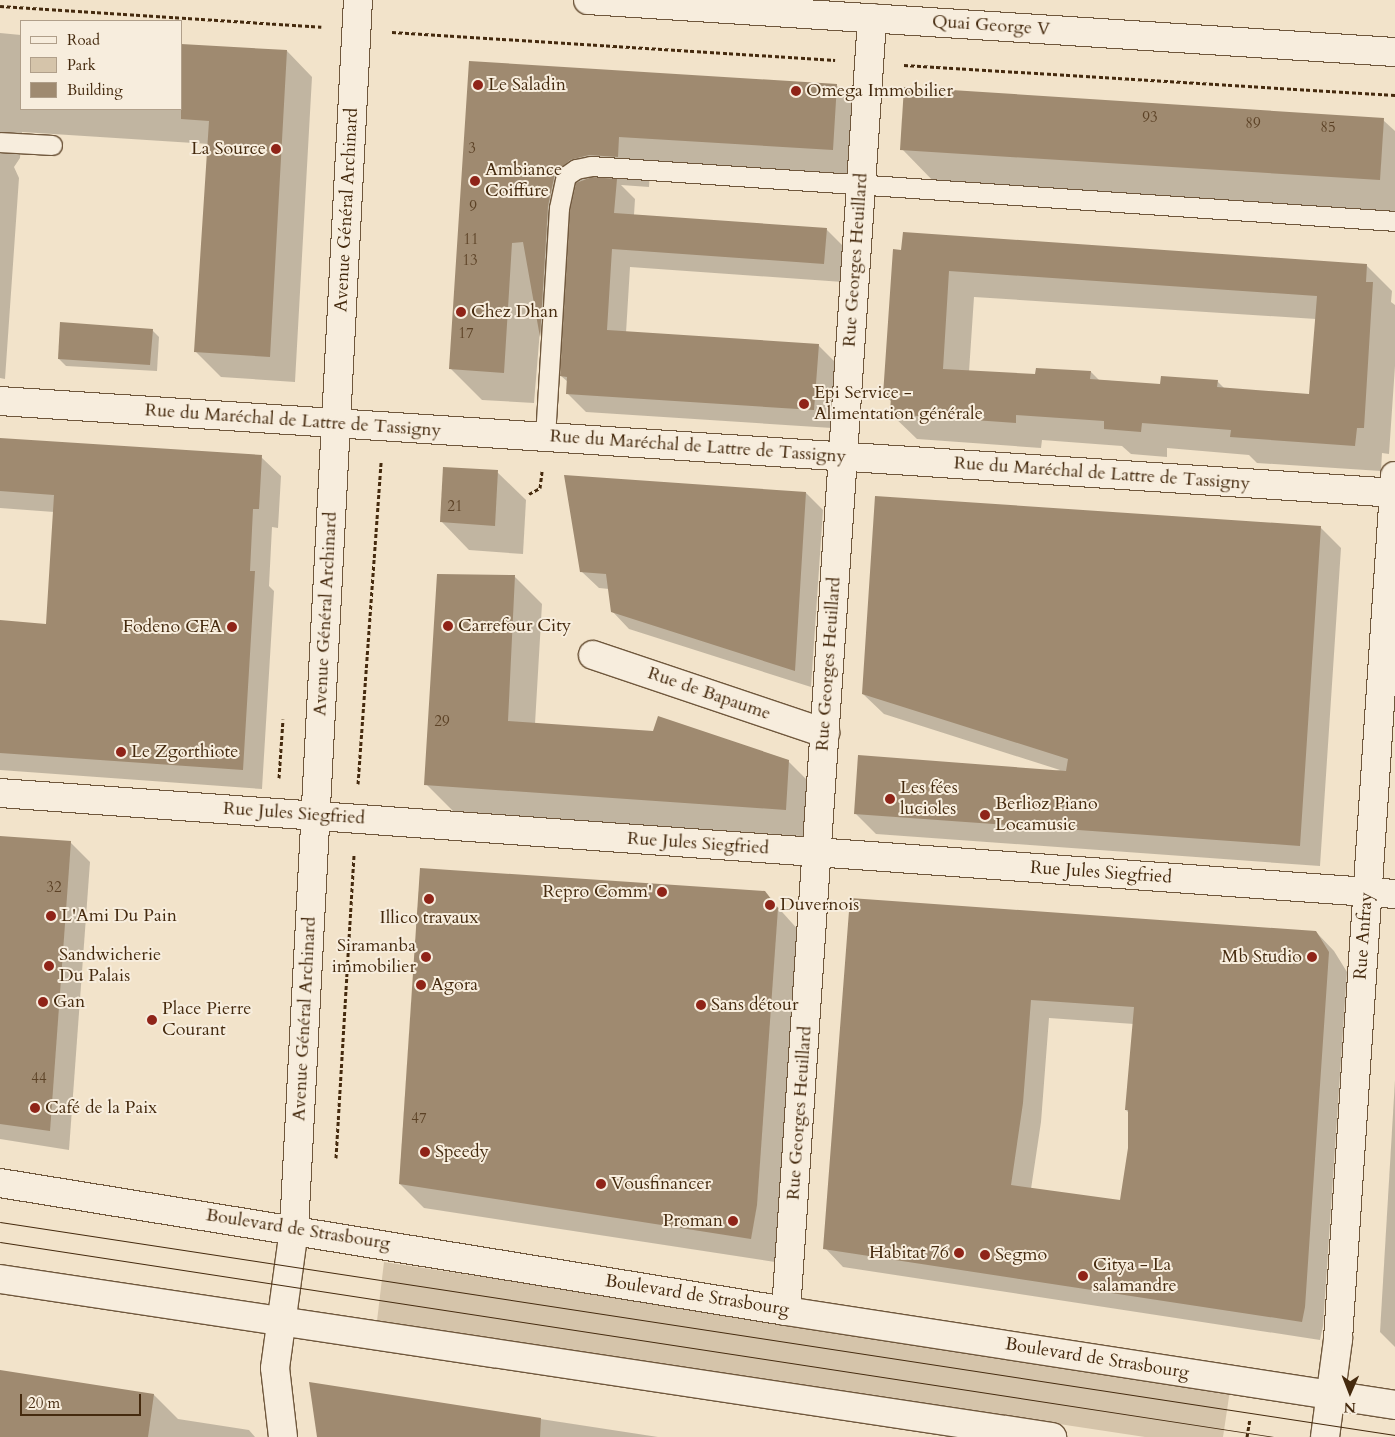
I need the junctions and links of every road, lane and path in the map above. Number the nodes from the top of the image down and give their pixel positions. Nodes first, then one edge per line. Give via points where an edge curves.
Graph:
1 (358, 0) edge
2 (588, 0) edge
3 (0, 6) edge
4 (872, 18) junction
5 (357, 30) junction
6 (1395, 52) edge
7 (0, 142) edge
8 (52, 145) dead end
9 (862, 186) junction
10 (1395, 221) edge
11 (0, 402) edge
12 (336, 423) junction
13 (544, 437) junction
14 (843, 457) junction
15 (542, 474) dead end
16 (1395, 488) edge
17 (529, 494) dead end
18 (593, 655) dead end
19 (824, 732) junction
20 (0, 793) edge
21 (316, 816) junction
22 (817, 853) junction
23 (1367, 892) junction
24 (1395, 894) edge
25 (0, 1183) edge
26 (294, 1229) junction
27 (0, 1280) edge
28 (786, 1311) junction
29 (280, 1321) junction
30 (1330, 1395) junction
31 (1395, 1405) edge
32 (283, 1437) edge
33 (1052, 1437) edge
34 (1325, 1437) edge

1 - 5 street, Avenue Général Archinard
2 - 4 street, Quai George V
3 - 5 path
4 - 6 street, Quai George V
4 - 9 street, Rue Georges Heuillard
5 - 12 street, Avenue Général Archinard
7 - 8 lane
9 - 10 lane
9 - 13 lane via 591,166 576,169 566,176 559,208
9 - 14 street, Rue Georges Heuillard
11 - 12 street, Rue du Maréchal de Lattre de Tassigny
12 - 13 street, Rue du Maréchal de Lattre de Tassigny
12 - 21 street, Avenue Général Archinard
13 - 14 street, Rue du Maréchal de Lattre de Tassigny
14 - 16 street, Rue du Maréchal de Lattre de Tassigny
14 - 19 street, Rue Georges Heuillard
15 - 17 path via 540,488
16 - 23 street, Rue Anfray
18 - 19 street, Rue de Bapaume
19 - 22 street, Rue Georges Heuillard
20 - 21 street, Rue Jules Siegfried
21 - 22 street, Rue Jules Siegfried
21 - 26 street, Avenue Général Archinard
22 - 23 street, Rue Jules Siegfried
22 - 28 street, Rue Georges Heuillard
23 - 24 street, Rue Jules Siegfried
23 - 30 street, Rue Anfray via 1338,1339
25 - 26 street, Boulevard de Strasbourg
26 - 28 street, Boulevard de Strasbourg
26 - 29 street, Avenue Général Archinard
27 - 29 street
28 - 30 street, Boulevard de Strasbourg
29 - 32 street, Avenue Général Archinard via 274,1368
29 - 33 street
30 - 31 street, Boulevard de Strasbourg
30 - 34 street, Rue Anfray

